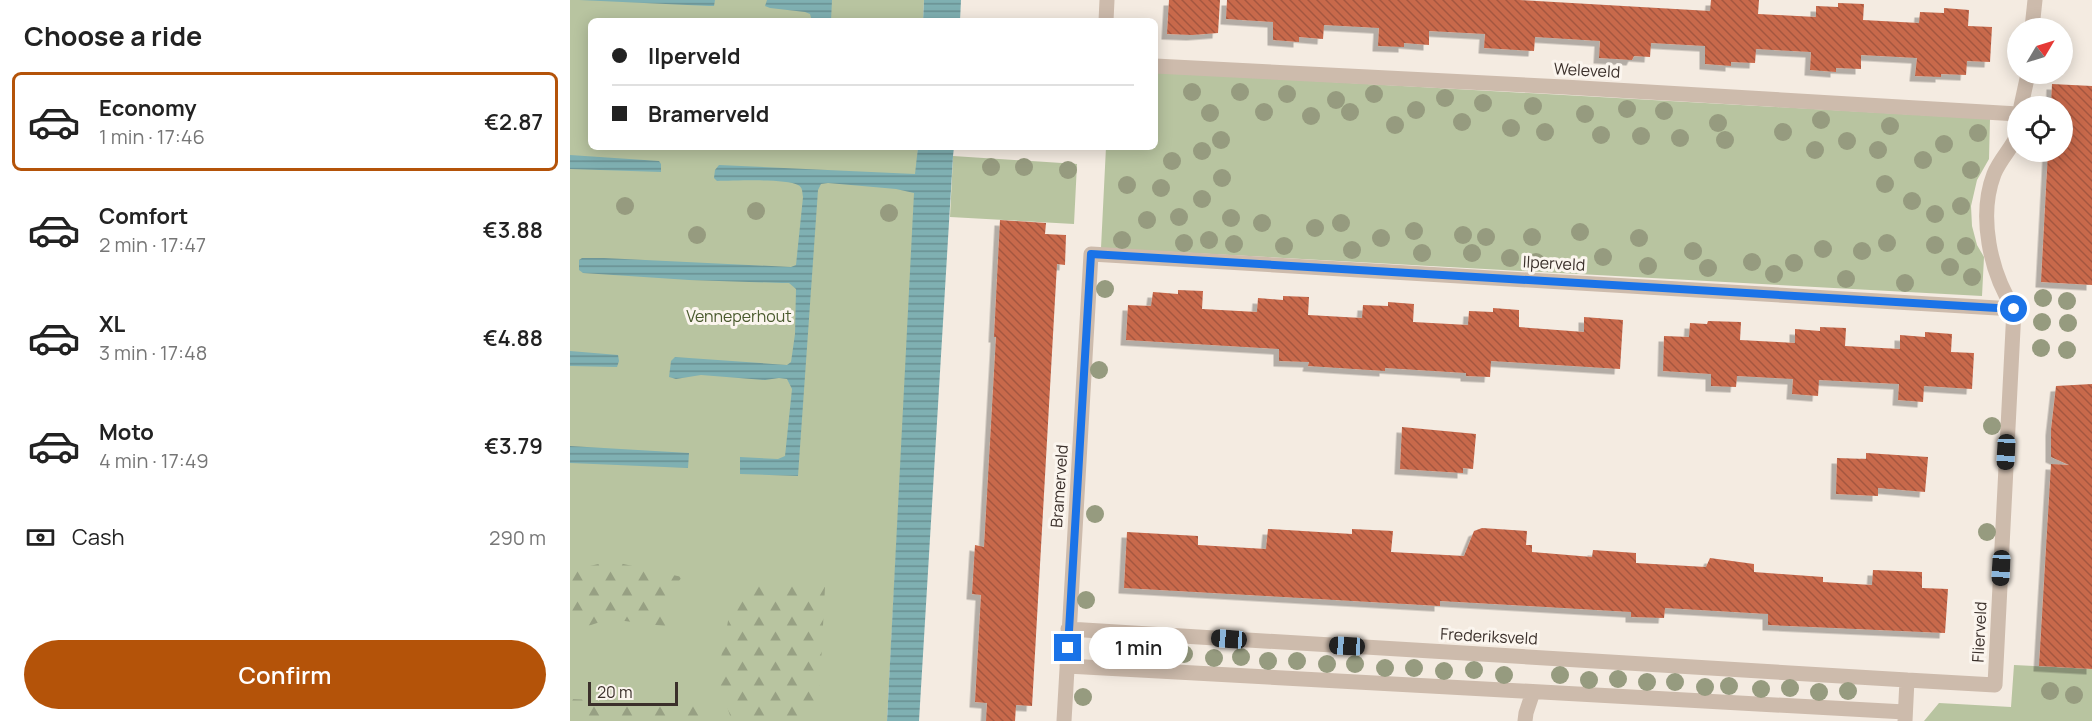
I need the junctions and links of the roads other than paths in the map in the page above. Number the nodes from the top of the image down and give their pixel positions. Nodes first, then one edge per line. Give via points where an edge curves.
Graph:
1 (1107, 0) edge
2 (2035, 0) edge
3 (1106, 18) edge
4 (2033, 18) edge
5 (1158, 66) edge
6 (2007, 113) edge
7 (2007, 152) edge
8 (1091, 254) joint
9 (2014, 309) junction
10 (1068, 629) junction
11 (1067, 666) junction
12 (1907, 680) junction
13 (1533, 692) junction
14 (1905, 717) edge
15 (1064, 721) edge
16 (1526, 721) edge

1 - 3 street
2 - 4 street
5 - 6 street, Weleveld
7 - 9 street via 1994,174 1986,216 1998,273
8 - 9 street, Ilperveld
8 - 10 street, Bramerveld
9 - 12 street, Flierveld via 1995,685
10 - 11 street, Bramerveld
10 - 12 street, Frederiksveld
11 - 13 street
11 - 15 street, Bramerveld
12 - 14 street
13 - 14 street
13 - 16 street

